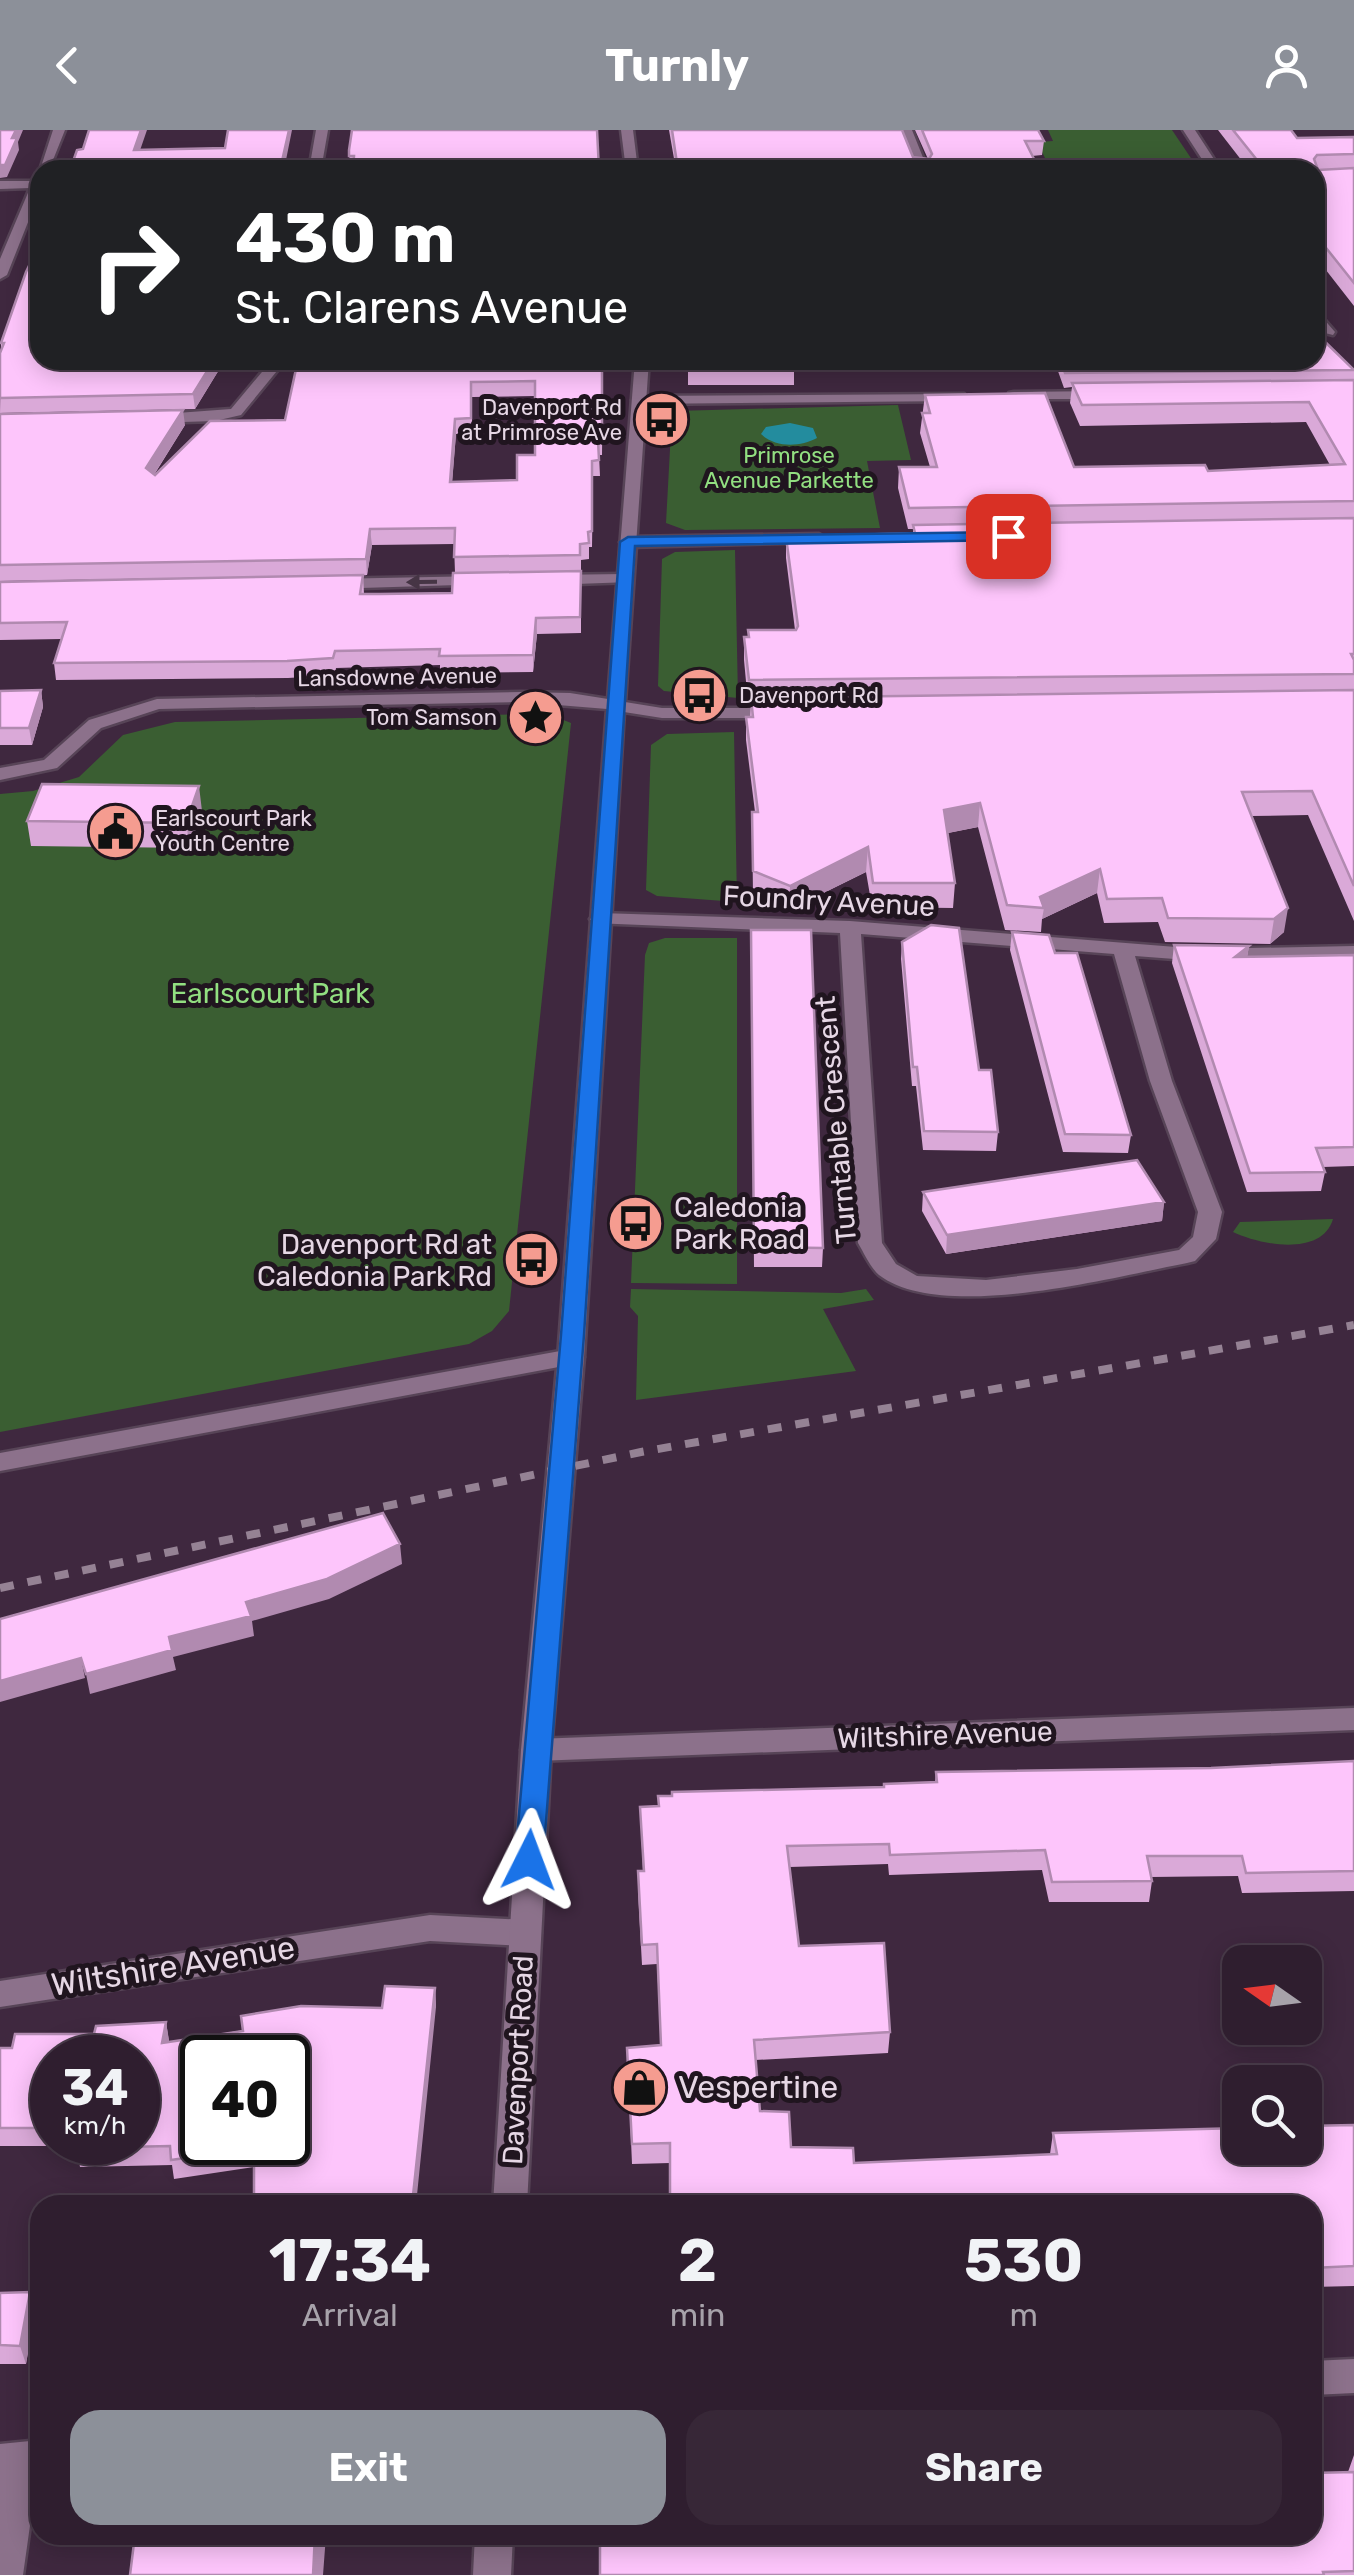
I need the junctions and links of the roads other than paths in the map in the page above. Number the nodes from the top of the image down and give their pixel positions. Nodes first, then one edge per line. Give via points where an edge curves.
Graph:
1 (59, 130) edge
2 (322, 130) edge
3 (628, 130) edge
4 (906, 130) edge
5 (1188, 130) edge
6 (47, 160) edge
7 (318, 160) edge
8 (631, 160) edge
9 (918, 160) edge
10 (1208, 160) edge
11 (30, 183) edge
12 (0, 185) edge
13 (30, 203) edge
14 (0, 275) edge
15 (1325, 328) edge
16 (1328, 332) dead end
17 (271, 370) edge
18 (641, 370) edge
19 (1118, 395) edge
20 (981, 396) edge
21 (1001, 396) edge
22 (638, 400) junction
23 (129, 419) edge
24 (837, 539) edge
25 (628, 542) junction
26 (624, 579) junction
27 (535, 580) edge
28 (498, 581) edge
29 (310, 585) edge
30 (615, 705) junction
31 (795, 713) edge
32 (0, 774) edge
33 (600, 919) junction
34 (850, 927) junction
35 (1123, 950) junction
36 (1354, 952) edge
37 (571, 1357) junction
38 (0, 1462) edge
39 (1354, 1719) edge
40 (536, 1750) junction
41 (525, 1933) junction
42 (0, 1994) edge
43 (511, 2195) edge
44 (1354, 2376) edge
45 (1322, 2378) edge
46 (20, 2460) edge
47 (494, 2545) edge
48 (4, 2575) edge
49 (492, 2575) edge

1 - 6 street
2 - 7 street
3 - 8 street
4 - 9 street
5 - 10 street
11 - 12 street
13 - 14 street
15 - 16 street
17 - 23 street via 242,407 226,416
18 - 22 street, Davenport Road
19 - 21 street
20 - 22 street
22 - 25 street, Davenport Road
24 - 25 street
25 - 26 street, Davenport Road
26 - 27 street
26 - 30 street, Davenport Road
28 -> 29 street
30 - 31 street, Lansdowne Avenue via 662,713
30 - 32 street, Lansdowne Avenue via 521,697 157,704 95,724 50,764
30 - 33 street, Davenport Road
33 - 34 street, Foundry Avenue
33 - 37 street, Davenport Road
34 - 35 street, Foundry Avenue
34 - 35 street, Turntable Crescent via 870,1243 888,1270 933,1290 974,1291 1188,1256 1204,1238 1210,1212 1161,1081
35 - 36 street, Foundry Avenue
37 - 38 street
37 - 40 street, Davenport Road
39 - 40 street, Wiltshire Avenue
40 - 41 street, Davenport Road
41 - 42 street, Wiltshire Avenue via 430,1928
41 - 43 street, Davenport Road
44 - 45 street
46 - 48 street
47 - 49 street

